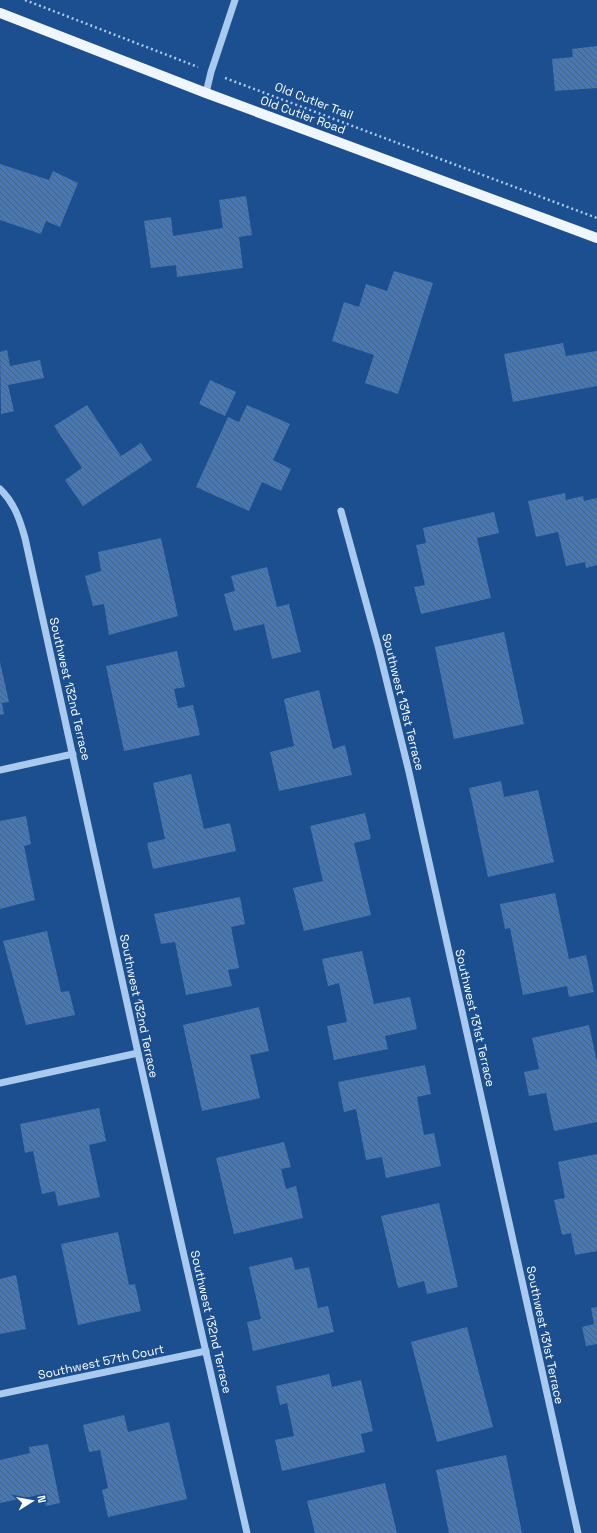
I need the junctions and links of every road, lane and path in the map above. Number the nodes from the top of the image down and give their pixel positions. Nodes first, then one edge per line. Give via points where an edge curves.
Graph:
1 (25, 0) edge
2 (235, 0) edge
3 (0, 13) edge
4 (211, 72) junction
5 (206, 93) junction
6 (597, 218) edge
7 (597, 238) edge
8 (0, 489) edge
9 (341, 511) dead end
10 (73, 754) junction
11 (0, 770) edge
12 (138, 1053) junction
13 (0, 1083) edge
14 (206, 1350) junction
15 (0, 1394) edge
16 (247, 1533) edge
17 (578, 1533) edge

1 - 4 path, Old Cutler Trail
2 - 4 street
3 - 5 main road, Old Cutler Road
4 - 5 street
4 - 6 path, Old Cutler Trail
5 - 7 main road, Old Cutler Road
8 - 10 street, Southwest 132nd Terrace via 16,511 23,532
9 - 17 street, Southwest 131st Terrace via 409,772
10 - 11 street
10 - 12 street, Southwest 132nd Terrace
12 - 13 street
12 - 14 street, Southwest 132nd Terrace
14 - 15 street, Southwest 57th Court
14 - 16 street, Southwest 132nd Terrace

